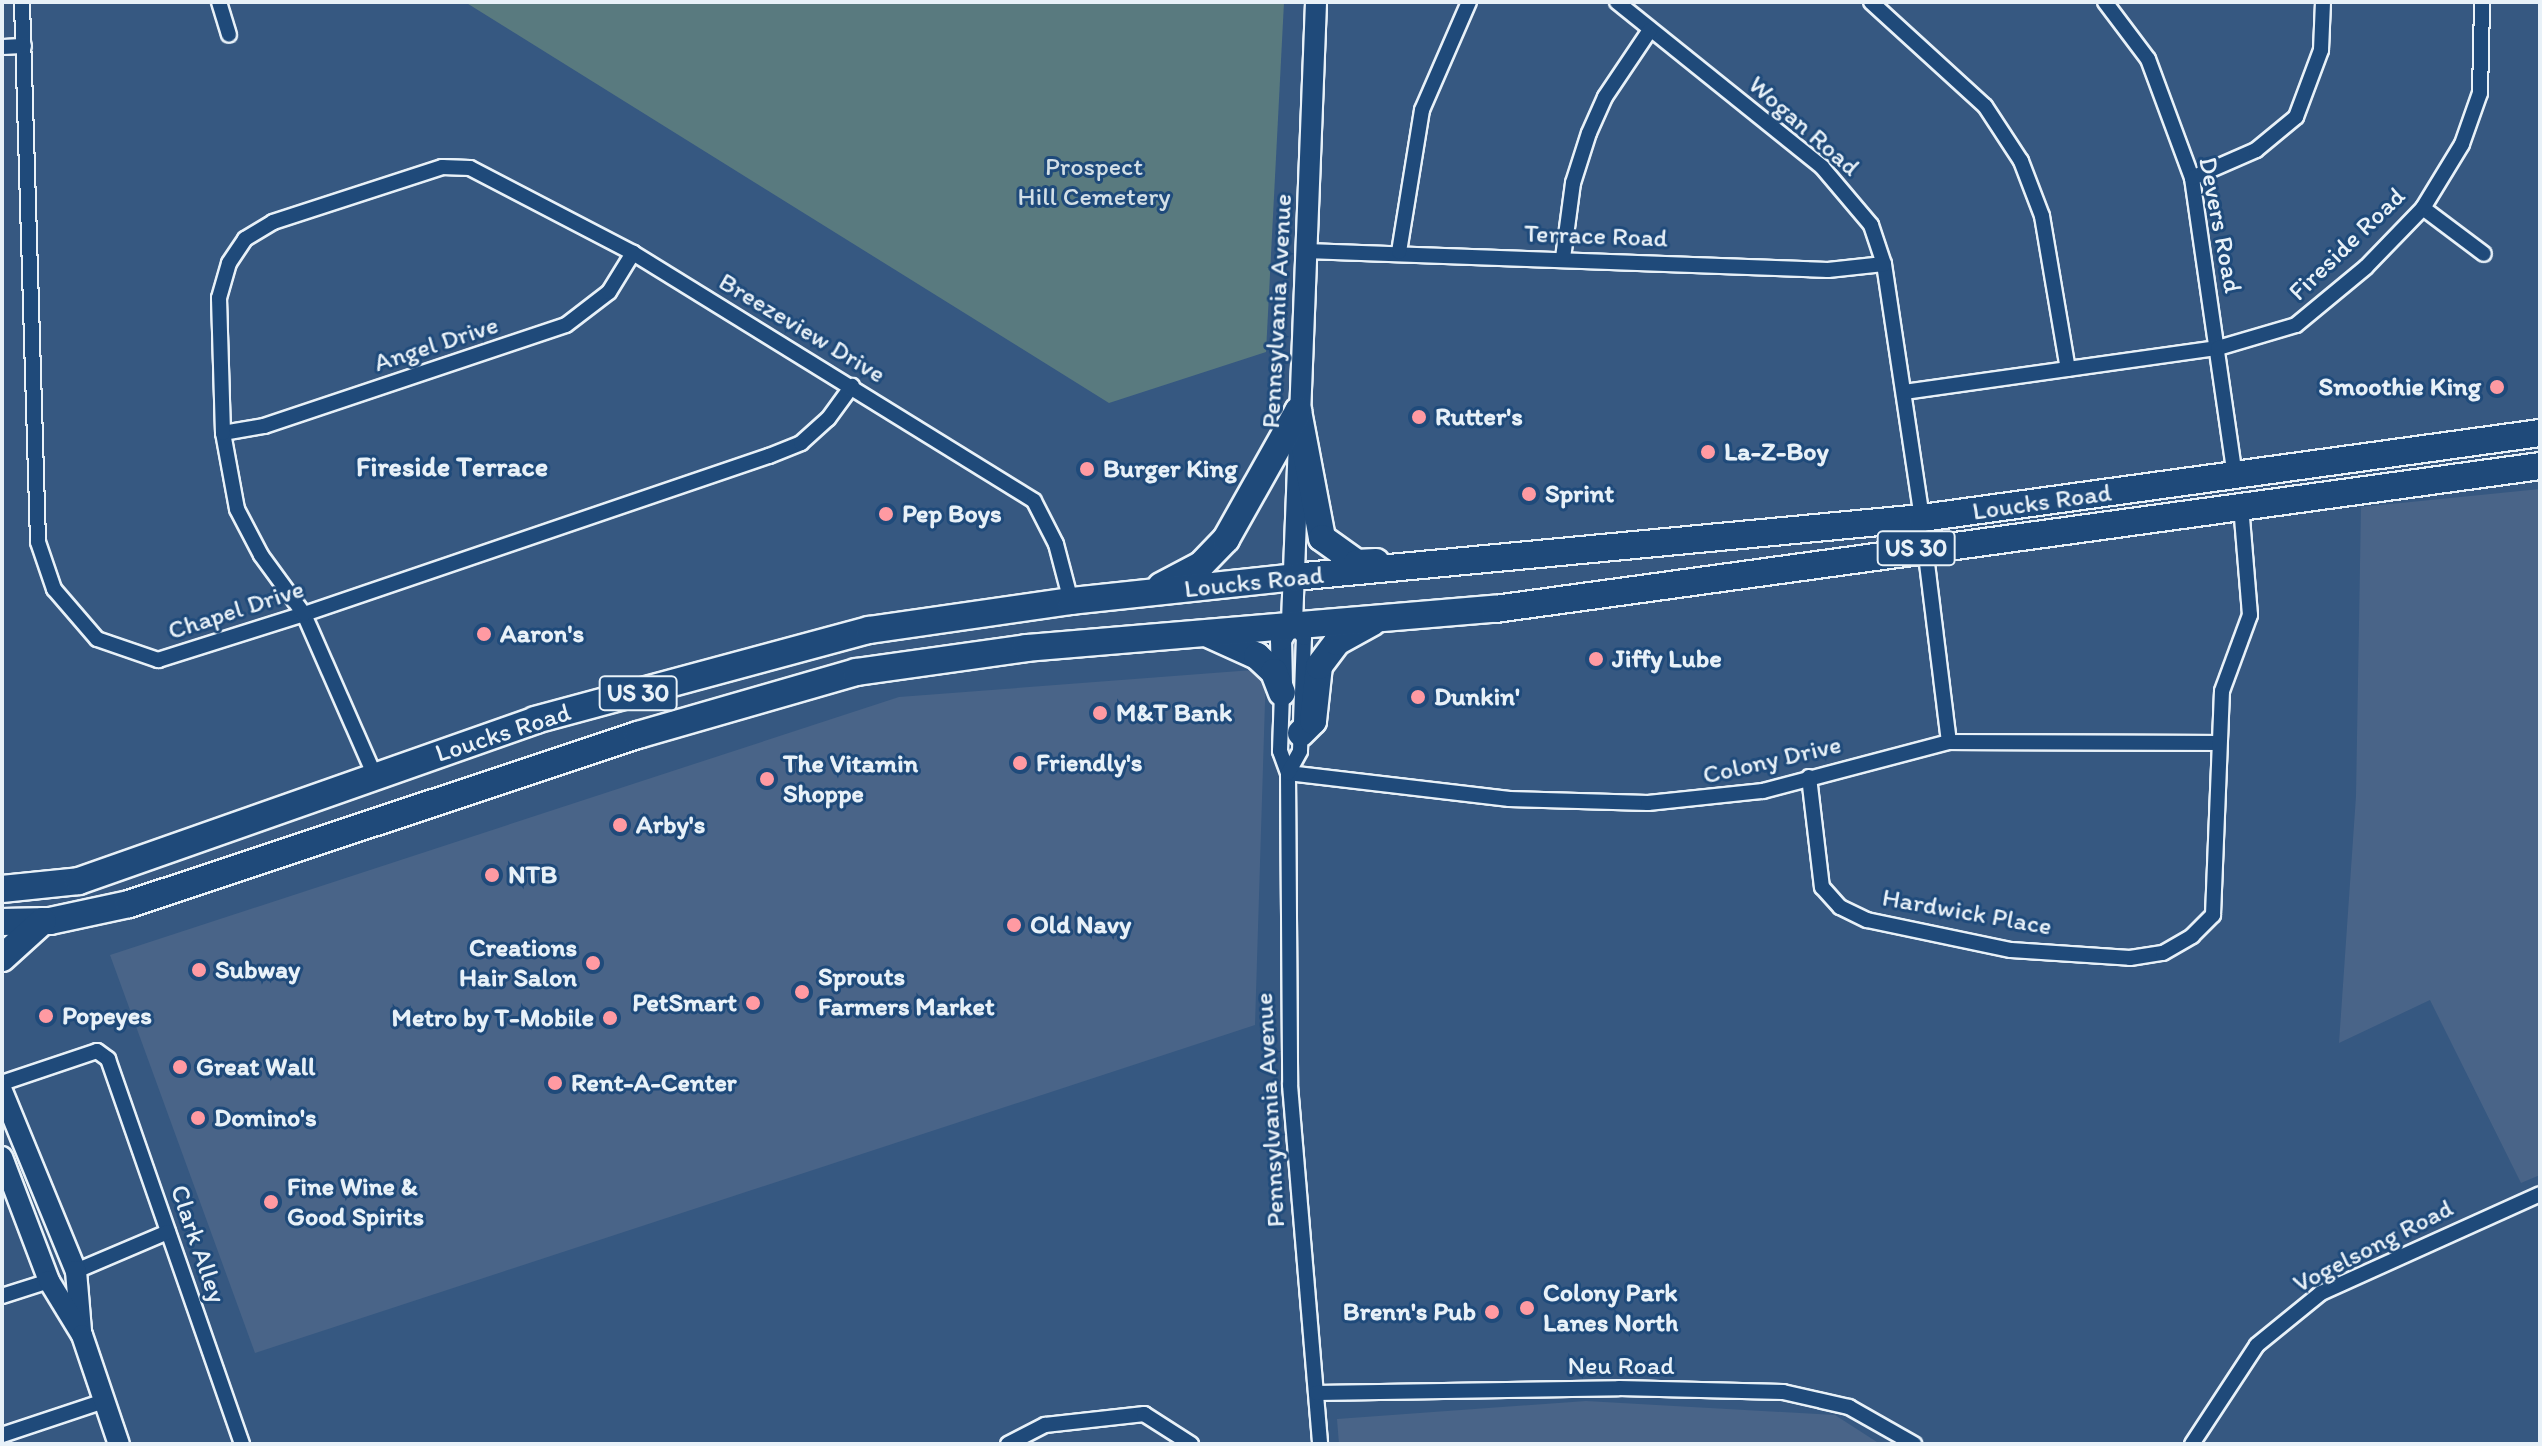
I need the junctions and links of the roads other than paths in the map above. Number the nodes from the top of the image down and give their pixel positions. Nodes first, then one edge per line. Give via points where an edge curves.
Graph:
1 (22, 2) edge
2 (219, 2) edge
3 (1316, 2) edge
4 (1469, 2) edge
5 (1617, 2) edge
6 (1871, 2) edge
7 (1896, 2) edge
8 (2105, 2) edge
9 (2323, 2) edge
10 (2482, 2) edge
11 (1885, 14) junction
12 (1650, 30) junction
13 (229, 34) dead end
14 (24, 46) junction
15 (2, 47) edge
16 (2192, 178) junction
17 (2423, 208) junction
18 (1306, 251) junction
19 (1399, 252) junction
20 (633, 253) junction
21 (2484, 254) dead end
22 (1563, 258) junction
23 (1884, 264) junction
24 (2218, 348) junction
25 (2068, 369) junction
26 (852, 386) junction
27 (1904, 392) junction
28 (1298, 411) junction
29 (223, 433) junction
30 (2540, 433) edge
31 (2540, 466) edge
32 (2235, 476) junction
33 (2241, 505) junction
34 (1922, 518) junction
35 (1925, 546) junction
36 (1439, 565) junction
37 (1294, 577) junction
38 (1148, 593) junction
39 (1071, 601) junction
40 (304, 614) junction
41 (1383, 617) junction
42 (1292, 622) junction
43 (1201, 631) junction
44 (1282, 693) junction
45 (1301, 733) junction
46 (1949, 742) junction
47 (2218, 743) junction
48 (1288, 773) junction
49 (375, 776) junction
50 (1809, 777) junction
51 (2, 889) edge
52 (43, 921) junction
53 (2, 922) edge
54 (2, 958) edge
55 (2, 1083) edge
56 (2, 1091) edge
57 (2, 1157) edge
58 (2540, 1194) edge
59 (168, 1232) junction
60 (76, 1271) junction
61 (49, 1281) junction
62 (2, 1296) edge
63 (82, 1335) junction
64 (1316, 1393) junction
65 (104, 1401) junction
66 (2, 1435) edge
67 (119, 1444) edge
68 (242, 1444) edge
69 (1008, 1444) edge
70 (1191, 1444) edge
71 (1320, 1444) edge
72 (1914, 1444) edge
73 (2192, 1444) edge

1 - 14 street, Chapel Drive
2 - 13 street
3 - 18 street, Pennsylvania Avenue
4 - 19 street via 1422,110
5 - 12 street, Wogan Road
6 - 11 street
7 - 11 street
8 - 16 street, Devers Road via 2148,59
9 - 16 street via 2321,50 2296,117 2256,150
10 - 17 street, Fireside Road via 2480,93 2462,144
11 - 25 street via 1985,106 2021,161 2042,216
12 - 22 street via 1605,97 1589,133 1573,183
12 - 23 street, Wogan Road via 1848,193 1871,225
14 - 15 street
14 - 40 street, Chapel Drive via 38,542 54,589 97,639 158,660
16 - 24 street, Devers Road
17 - 21 street
17 - 24 street, Fireside Road via 2366,267 2296,325
18 - 19 street, Terrace Road
18 - 28 street, Pennsylvania Avenue
19 - 22 street, Terrace Road
20 - 26 street, Breezeview Drive
20 - 29 street, Angel Drive via 609,292 566,325 264,426
20 - 29 street, Breezeview Drive via 470,168 442,167 273,222 245,239 229,263 219,298
22 - 23 street, Terrace Road via 1828,270
23 - 27 street, Wogan Road
24 - 25 street, Fireside Road
24 - 32 street, Devers Road
25 - 27 street, Fireside Road
26 - 39 street, Breezeview Drive via 1034,501 1056,544
26 - 40 street, Chapel Drive via 828,419 801,443 780,452
27 - 34 street, Wogan Road
28 - 36 highway via 1310,484 1329,547 1357,563
28 - 37 street, Pennsylvania Avenue
28 - 38 highway via 1226,539 1201,565
29 - 40 street via 237,509 261,555
30 - 32 highway, Loucks Road / US 30
31 - 33 highway, Loucks Road / US 30
32 - 34 highway, Loucks Road / US 30
33 - 35 highway, Loucks Road / US 30
33 - 47 street via 2250,615 2222,691
34 - 36 highway, Loucks Road / US 30
35 - 41 highway, Loucks Road / US 30 via 1705,582 1495,609
35 - 46 street
36 - 37 highway, Loucks Road / US 30
37 - 38 highway, Loucks Road / US 30
37 - 42 street, Pennsylvania Avenue
38 - 39 highway, Loucks Road / US 30
39 - 49 highway, Loucks Road / US 30 via 869,630 535,720
40 - 49 street
41 - 42 highway, Loucks Road / US 30
41 - 45 highway via 1337,642 1319,666 1313,721
42 - 43 highway, Loucks Road / US 30
42 - 44 street, Pennsylvania Avenue via 1281,640
42 - 45 street, Pennsylvania Avenue via 1304,638
43 - 44 highway via 1257,656 1274,672
43 - 52 highway, Loucks Road / US 30 via 935,660 791,688 129,904
44 - 48 street, Pennsylvania Avenue via 1280,751
45 - 48 street, Pennsylvania Avenue via 1300,751
46 - 47 street, Colony Drive
46 - 50 street, Colony Drive
47 - 50 street, Hardwick Place via 2213,915 2163,953 2130,958 2011,950 1867,920 1840,907 1822,887
48 - 50 street, Colony Drive via 1585,804 1715,800
48 - 64 street, Pennsylvania Avenue via 1290,1085
49 - 51 highway, Loucks Road / US 30 via 79,881
52 - 53 highway, Loucks Road / US 30
52 - 54 highway
55 - 59 street, Clark Alley via 97,1051 108,1059
56 - 60 street
57 - 61 street
58 - 73 street, Vogelsong Road via 2321,1293 2257,1345
59 - 60 street
59 - 68 street, Clark Alley
60 - 63 street
61 - 62 street
61 - 63 street
63 - 65 street
64 - 71 street, Pennsylvania Avenue
64 - 72 street, Neu Road via 1619,1388 1783,1392 1849,1407
65 - 66 street
65 - 67 street
69 - 70 street via 1045,1425 1144,1414

